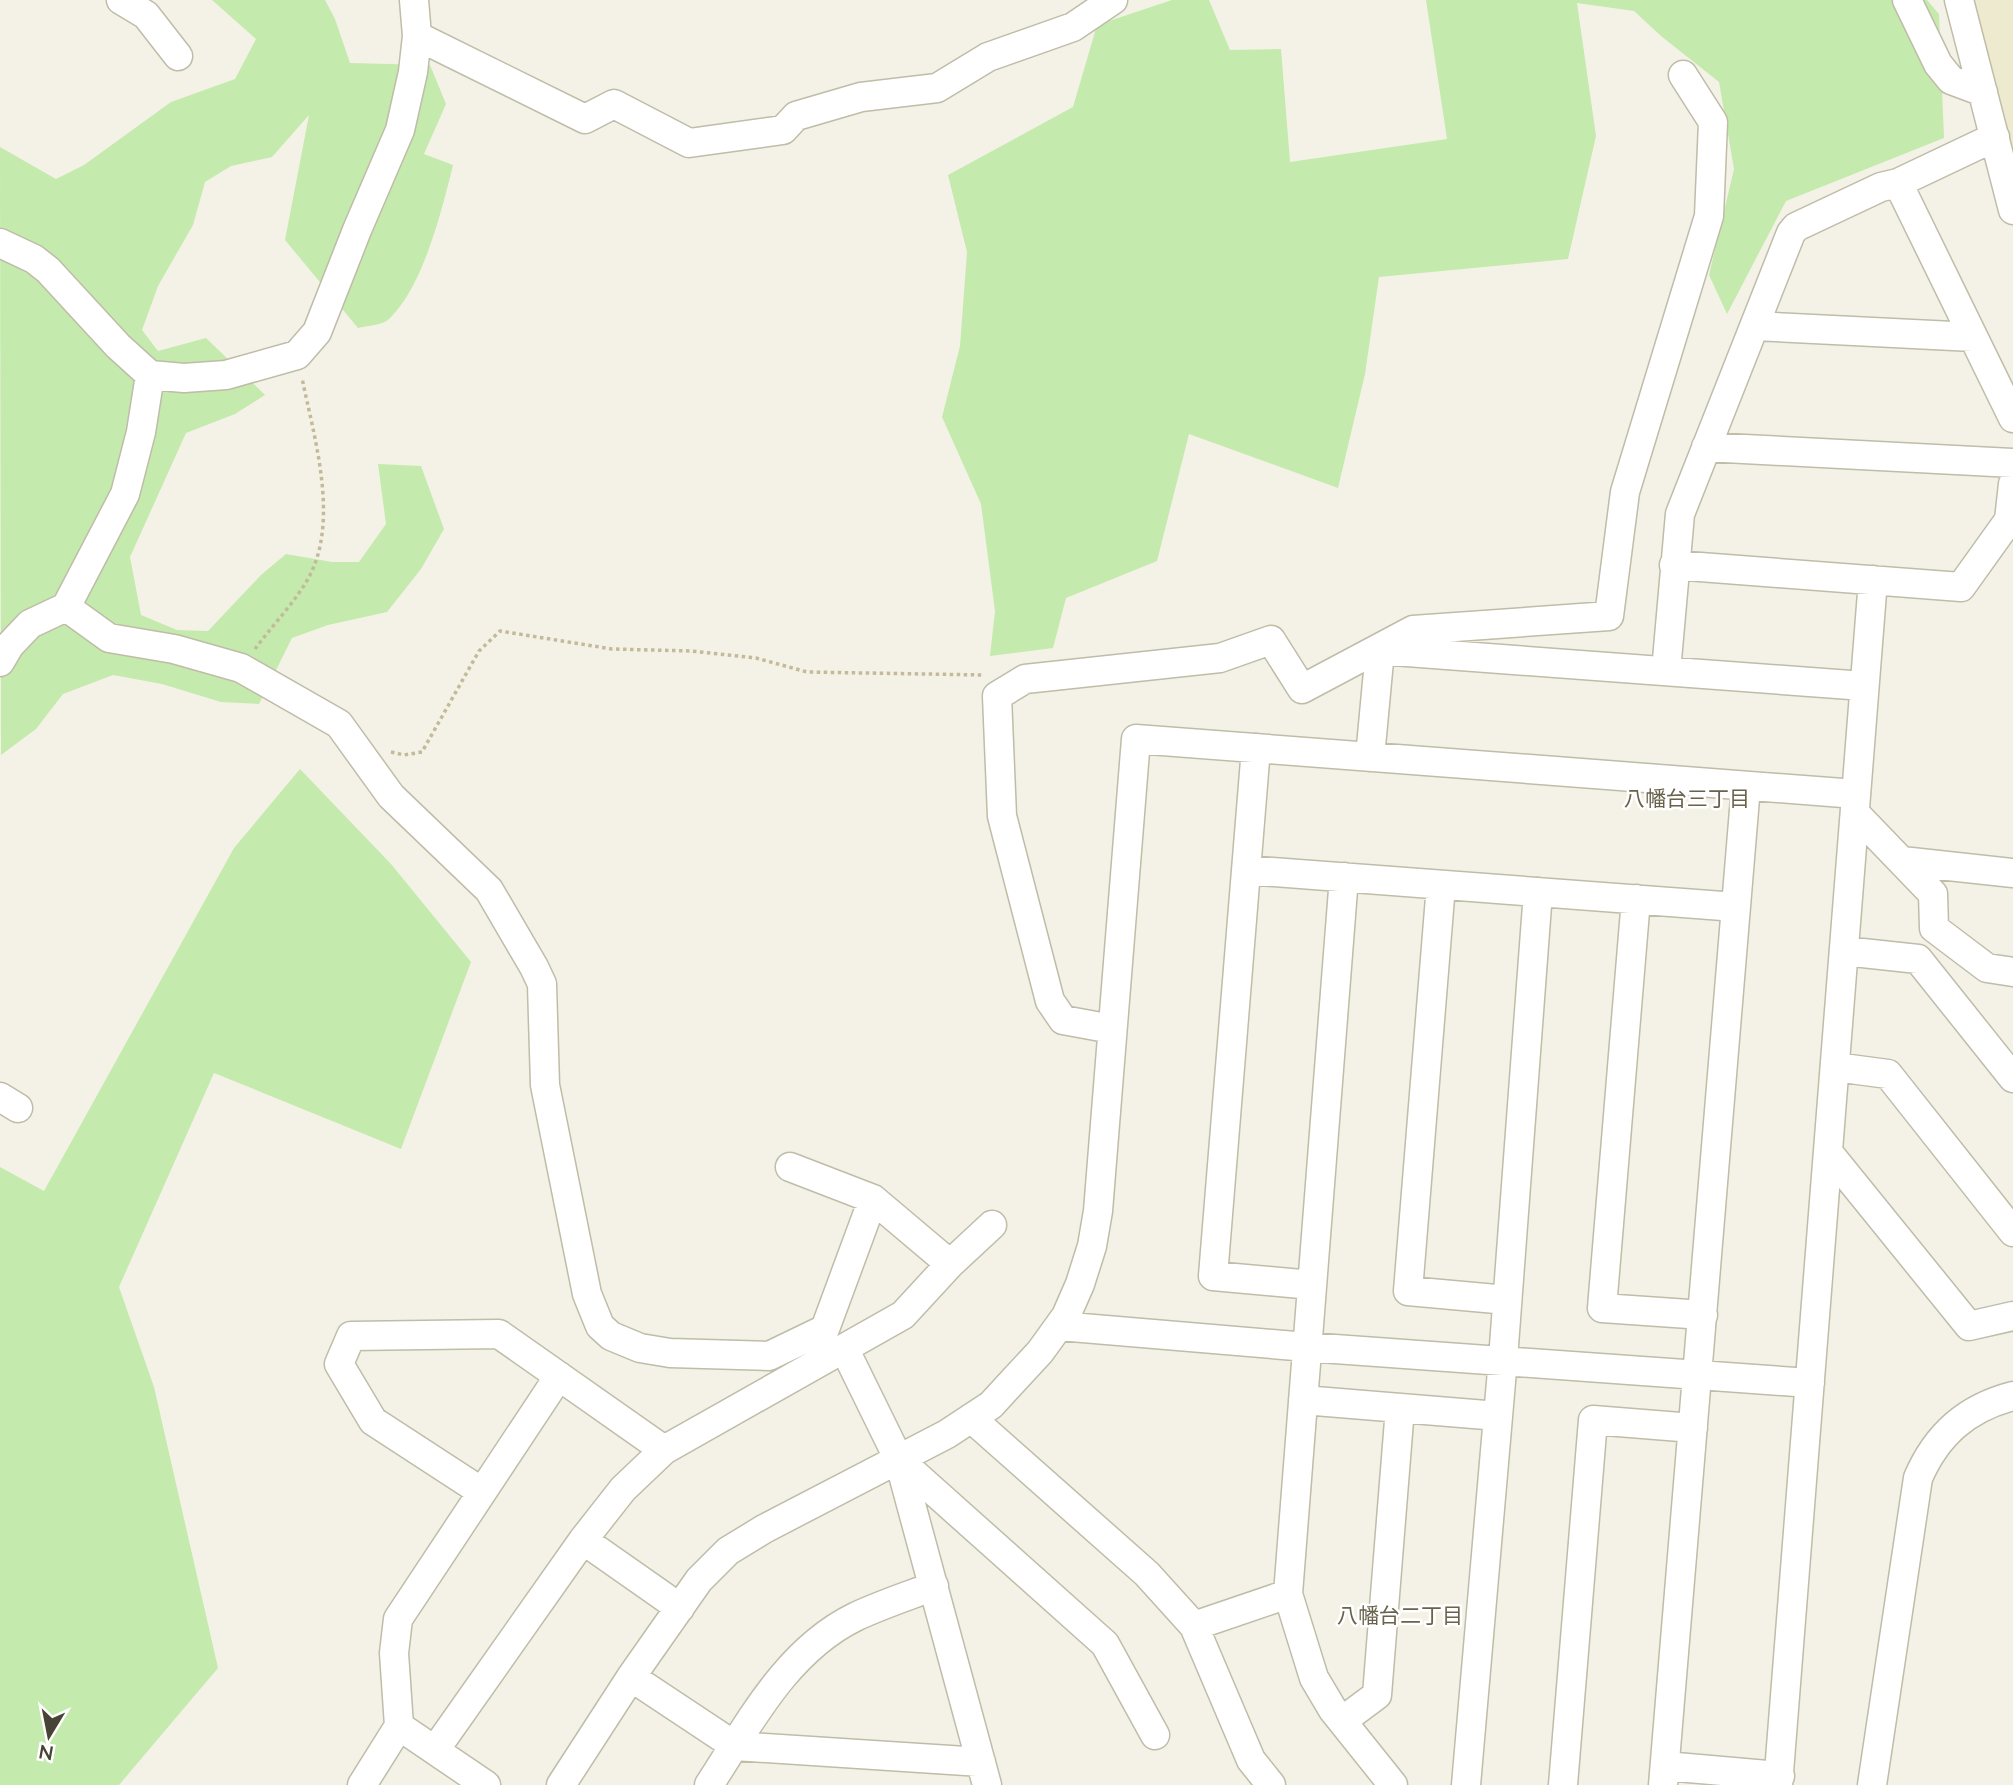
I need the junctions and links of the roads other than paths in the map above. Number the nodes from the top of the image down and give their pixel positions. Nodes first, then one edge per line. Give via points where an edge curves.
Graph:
1 (121, 0) edge
2 (414, 0) edge
3 (1113, 0) edge
4 (1907, 0) edge
5 (1959, 0) edge
6 (416, 36) junction
7 (178, 56) dead end
8 (1683, 75) dead end
9 (1983, 92) junction
10 (1995, 137) junction
11 (1898, 183) junction
12 (2011, 198) edge
13 (0, 243) edge
14 (1755, 326) junction
15 (1973, 337) junction
16 (150, 375) junction
17 (2013, 418) edge
18 (1706, 447) junction
19 (2013, 463) edge
20 (2013, 484) edge
21 (1674, 565) junction
22 (1873, 580) junction
23 (66, 607) junction
24 (1380, 650) junction
25 (0, 662) edge
26 (1666, 671) junction
27 (1864, 686) junction
28 (1256, 748) junction
29 (1370, 757) junction
30 (1746, 786) junction
31 (1855, 803) junction
32 (1902, 862) junction
33 (1246, 870) junction
34 (2013, 873) edge
35 (1344, 877) junction
36 (1441, 885) junction
37 (1538, 892) junction
38 (1636, 899) junction
39 (1736, 907) junction
40 (1844, 951) junction
41 (2013, 972) edge
42 (1112, 1029) junction
43 (1835, 1067) junction
44 (2013, 1078) edge
45 (1828, 1152) junction
46 (790, 1167) dead end
47 (873, 1199) junction
48 (992, 1225) dead end
49 (2013, 1232) edge
50 (950, 1264) junction
51 (1312, 1285) junction
52 (1507, 1300) junction
53 (1703, 1315) junction
54 (2013, 1316) edge
55 (1059, 1326) junction
56 (1307, 1347) junction
57 (845, 1350) junction
58 (1503, 1359) junction
59 (1698, 1375) junction
60 (559, 1376) junction
61 (1810, 1383) junction
62 (2013, 1396) edge
63 (1303, 1401) junction
64 (1399, 1408) junction
65 (1498, 1416) junction
66 (971, 1418) junction
67 (1693, 1428) junction
68 (664, 1450) junction
69 (899, 1460) junction
70 (482, 1492) junction
71 (583, 1539) junction
72 (934, 1586) junction
73 (1288, 1594) junction
74 (680, 1608) junction
75 (1194, 1626) junction
76 (631, 1677) junction
77 (1342, 1721) junction
78 (399, 1726) junction
79 (1155, 1735) dead end
80 (735, 1746) junction
81 (435, 1750) junction
82 (984, 1774) edge
83 (1664, 1776) edge
84 (1779, 1781) edge
85 (479, 1783) edge
86 (362, 1785) edge
87 (561, 1785) edge
88 (709, 1785) edge
89 (1271, 1785) edge
90 (1393, 1785) edge
91 (1466, 1785) edge
92 (1563, 1785) edge
93 (1872, 1785) edge

1 - 7 street via 146,15
2 - 6 street
3 - 6 street via 1073,27 988,57 937,88 860,97 796,116 783,130 689,142 614,104 585,119
4 - 9 street via 1938,64 1951,80
5 - 9 street
6 - 16 street via 400,130 317,332 297,355 226,375
8 - 24 street via 1713,122 1709,216 1625,492 1609,616 1413,630
9 - 10 street
10 - 11 street
10 - 12 street
11 - 14 street via 1796,228
11 - 15 street
13 - 16 street via 48,270
14 - 15 street
14 - 18 street
15 - 17 street
16 - 23 street via 125,494
18 - 19 street
18 - 21 street via 1679,514
20 - 22 street via 2009,520 1961,587
21 - 22 street
21 - 26 street
22 - 27 street
23 - 25 street via 30,624
23 - 47 street via 109,638 174,649 241,668 339,724 391,796 489,890 542,984 545,1085 587,1294 600,1326 611,1336 640,1348 670,1353 769,1356 825,1329
24 - 26 street
24 - 29 street
24 - 42 street via 1303,689 1271,640 1220,659 1025,678 997,696 1002,816 1050,1001 1063,1020
26 - 27 street
27 - 31 street
28 - 29 street
28 - 33 street
28 - 42 street via 1136,739
29 - 30 street
30 - 31 street
30 - 39 street
31 - 32 street
31 - 40 street
32 - 34 street
32 - 41 street via 1933,894 1934,928 1987,968
33 - 35 street
33 - 51 street via 1213,1276
35 - 36 street
35 - 51 street
36 - 37 street
36 - 52 street via 1408,1291
37 - 38 street
37 - 52 street
38 - 39 street
38 - 53 street via 1602,1308
39 - 53 street
40 - 43 street
40 - 44 street via 1918,959
42 - 55 street via 1092,1246
43 - 45 street
43 - 49 street via 1888,1073
45 - 54 street via 1969,1326
45 - 61 street
46 - 47 street
47 - 50 street
48 - 50 street
50 - 57 street via 903,1315
51 - 56 street
52 - 58 street
53 - 59 street
55 - 56 street
55 - 66 street via 991,1405
56 - 58 street
56 - 63 street
57 - 68 street
57 - 69 street
58 - 59 street
58 - 65 street
59 - 61 street
59 - 67 street
60 - 68 street
60 - 70 street
60 - 70 street via 499,1334 351,1336 339,1364 373,1421
61 - 84 street
62 - 93 street via 1984,1405 1952,1428 1936,1443 1918,1478
63 - 64 street
63 - 73 street
64 - 65 street
64 - 77 street via 1377,1695
65 - 91 street
66 - 69 street
66 - 75 street via 1147,1574
67 - 83 street
67 - 92 street via 1593,1420
68 - 71 street via 623,1489
69 - 72 street
69 - 74 street via 728,1551 699,1580
69 - 79 street via 1105,1644
70 - 78 street via 398,1619 394,1653
71 - 74 street
71 - 81 street
72 - 80 street via 853,1618 821,1639 785,1671
72 - 82 street
73 - 75 street
73 - 77 street via 1314,1678
74 - 76 street
75 - 89 street via 1251,1760
76 - 80 street
76 - 87 street
77 - 90 street
78 - 81 street
78 - 86 street
80 - 82 street
80 - 88 street
81 - 85 street
83 - 84 street

